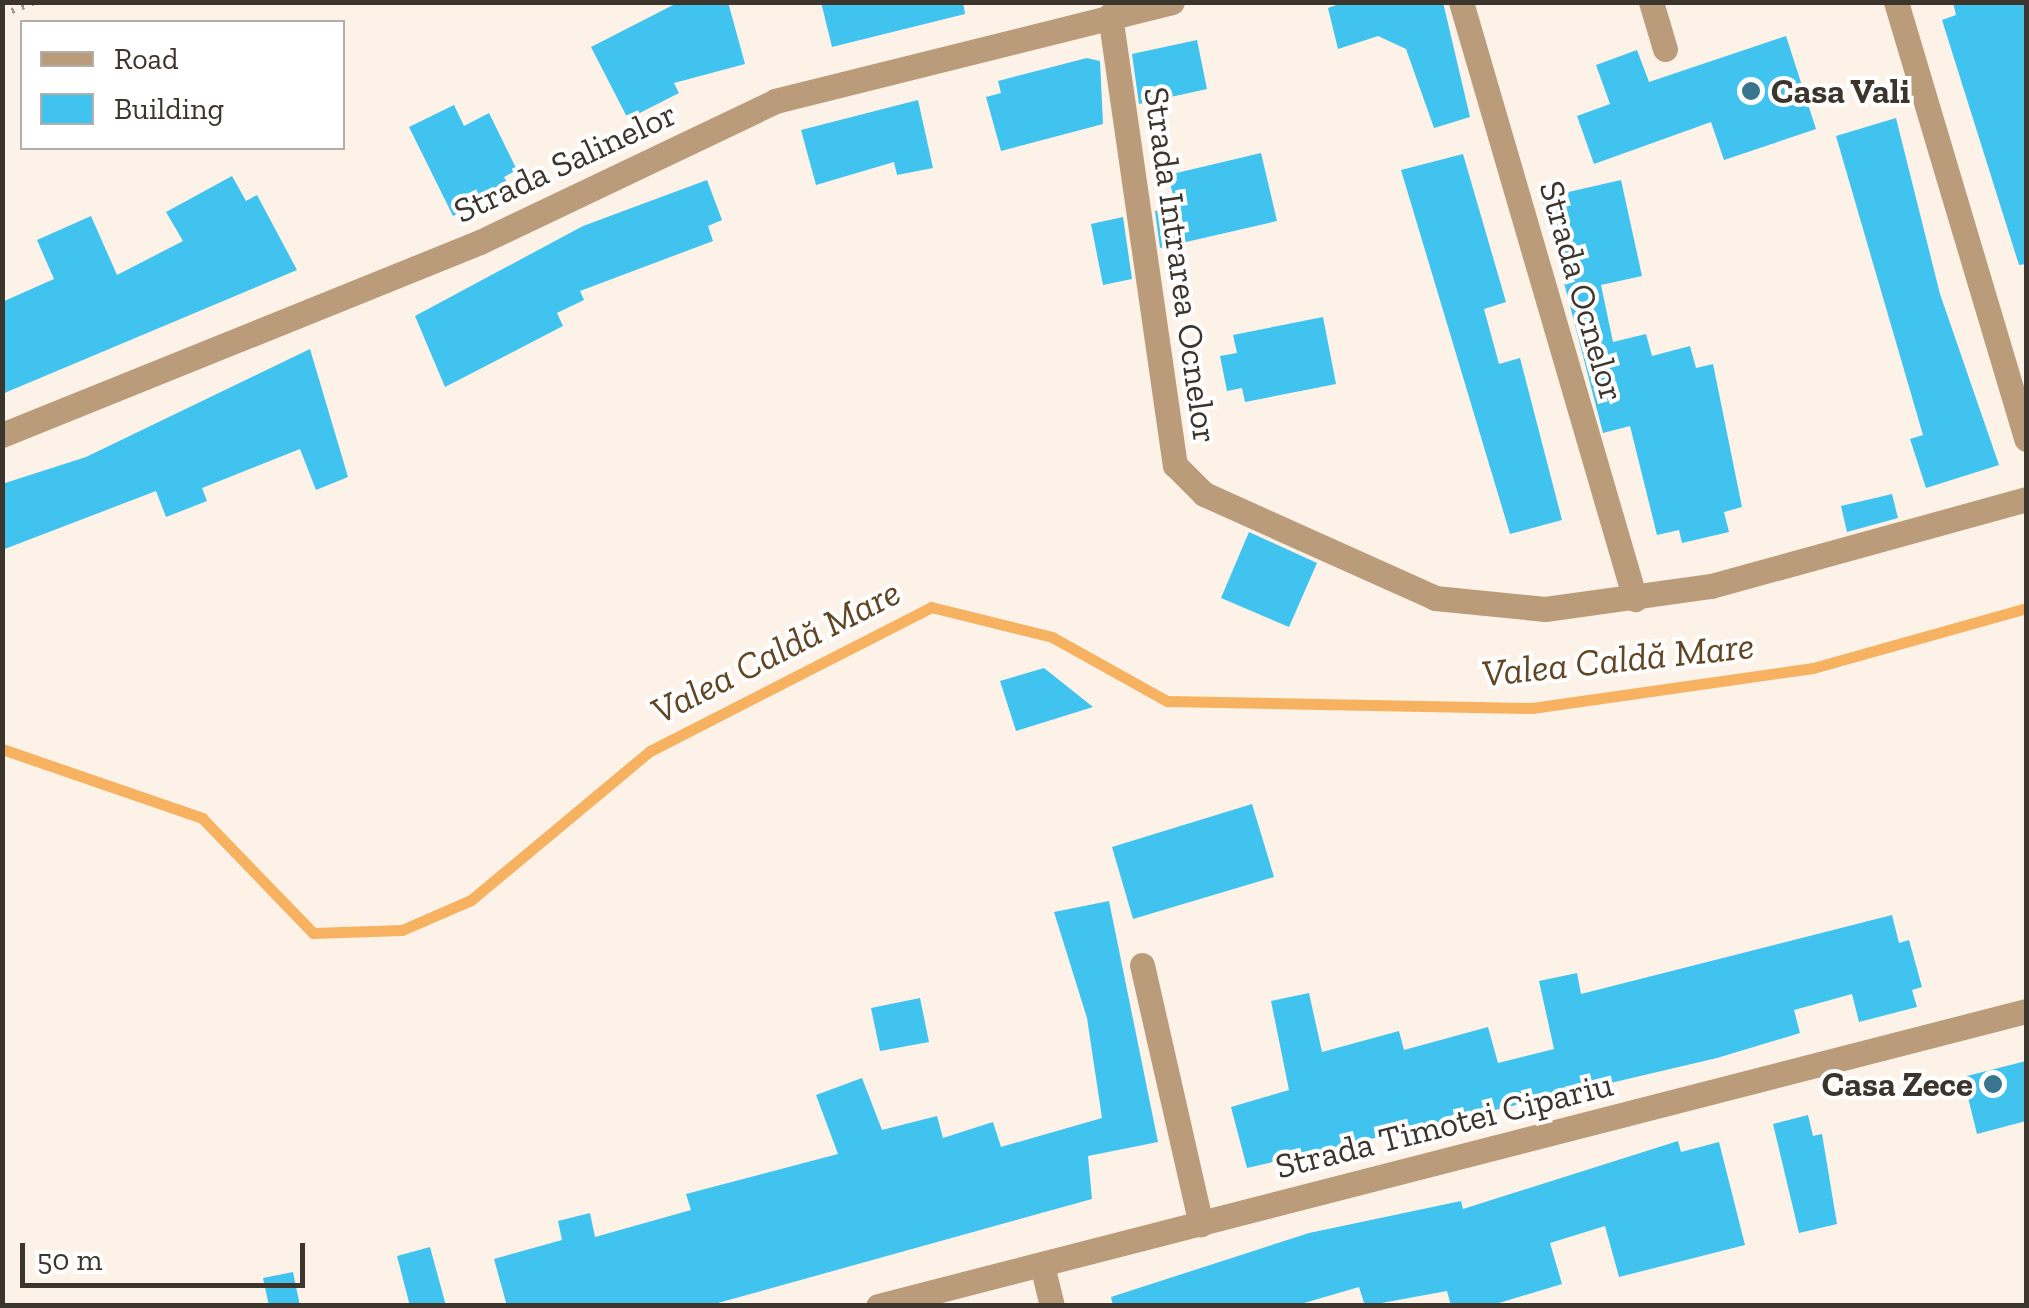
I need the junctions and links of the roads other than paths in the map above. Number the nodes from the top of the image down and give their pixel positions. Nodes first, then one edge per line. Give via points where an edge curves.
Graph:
1 (1172, 2) edge
2 (1461, 2) edge
3 (1651, 2) edge
4 (1896, 2) edge
5 (1110, 16) junction
6 (1665, 49) dead end
7 (2, 434) edge
8 (2026, 439) edge
9 (2026, 499) edge
10 (1636, 599) junction
11 (1142, 965) dead end
12 (2026, 1011) edge
13 (1201, 1224) junction
14 (1042, 1265) junction
15 (878, 1306) edge
16 (1052, 1306) edge

1 - 5 street, Strada Salinelor
2 - 10 street, Strada Ocnelor
3 - 6 street
4 - 8 street
5 - 7 street, Strada Salinelor via 775,101 480,242
5 - 10 street, Strada Intrarea Ocnelor via 1174,465 1204,494 1435,598 1545,609
9 - 10 street, Strada Intrarea Ocnelor
11 - 13 street
12 - 13 street, Strada Timotei Cipariu
13 - 14 street, Strada Timotei Cipariu
14 - 15 street, Strada Timotei Cipariu
14 - 16 street

